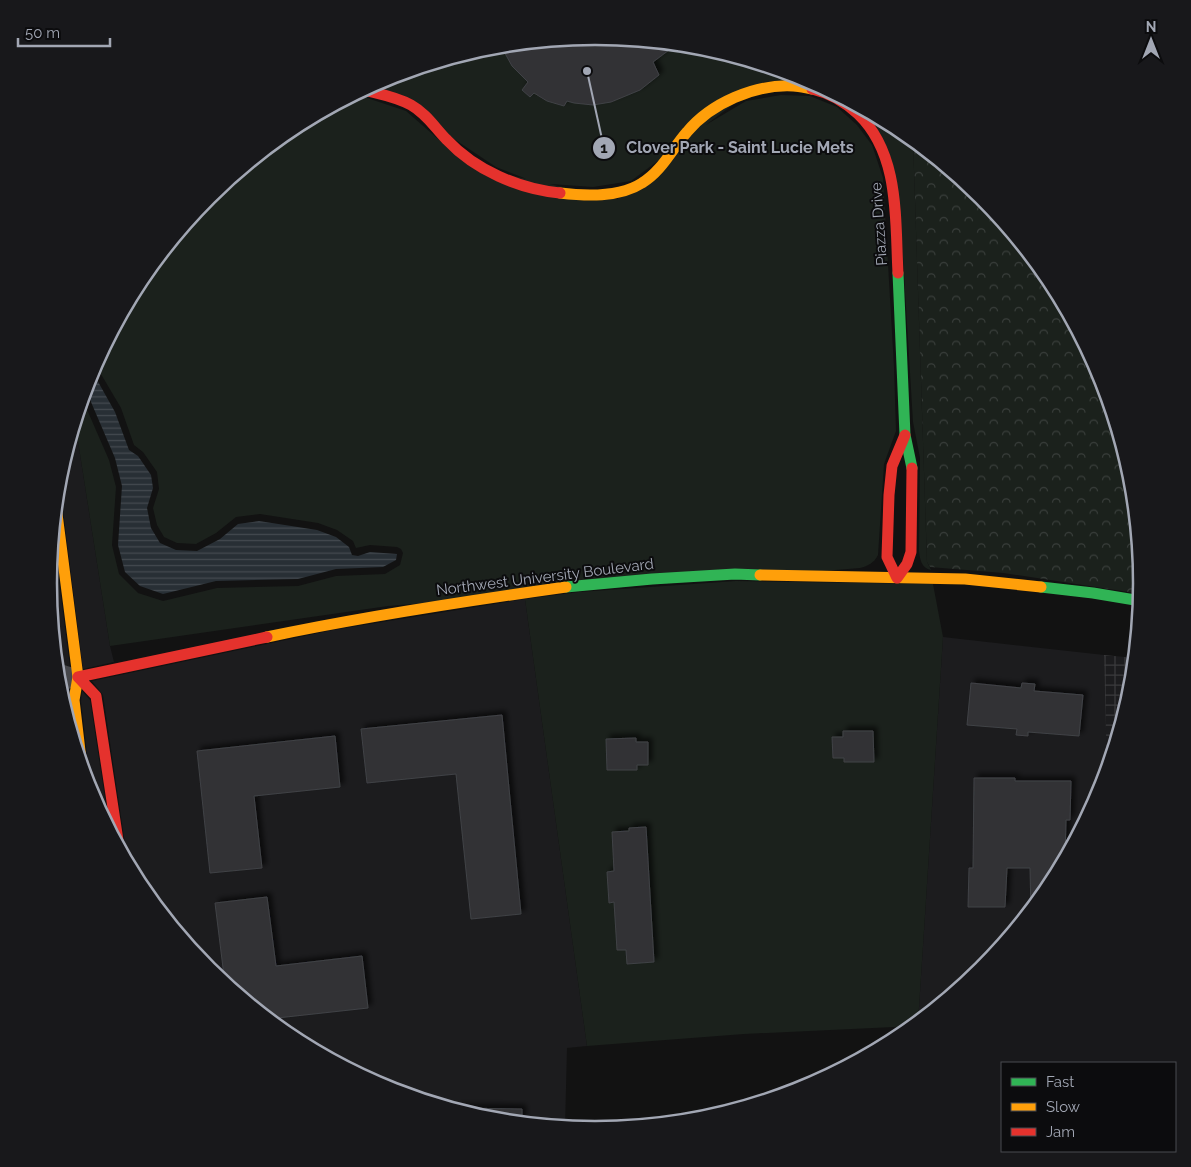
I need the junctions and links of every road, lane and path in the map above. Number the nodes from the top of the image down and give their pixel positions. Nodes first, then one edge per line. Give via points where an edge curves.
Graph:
1 (806, 88) edge
2 (374, 93) edge
3 (859, 114) edge
4 (904, 435) junction
5 (60, 534) edge
6 (897, 578) junction
7 (1134, 600) edge
8 (65, 673) edge
9 (78, 677) junction
10 (66, 682) edge
11 (78, 731) edge
12 (116, 828) edge

1 - 2 street, Piazza Drive via 772,88 742,94 720,104 693,123 658,170 638,186 607,193 567,194 528,188 493,173 453,146 417,108
3 - 4 street, Piazza Drive via 876,136 892,178
4 - 6 street, Piazza Drive via 892,466 889,495 887,557
4 - 6 street, Piazza Drive via 913,475 911,552
5 - 9 street
6 - 7 street, Northwest University Boulevard via 965,579
6 - 9 street, Northwest University Boulevard via 735,574 570,586 332,623
8 - 9 street
9 - 10 street
9 - 11 street via 74,700
9 - 12 street via 96,696

